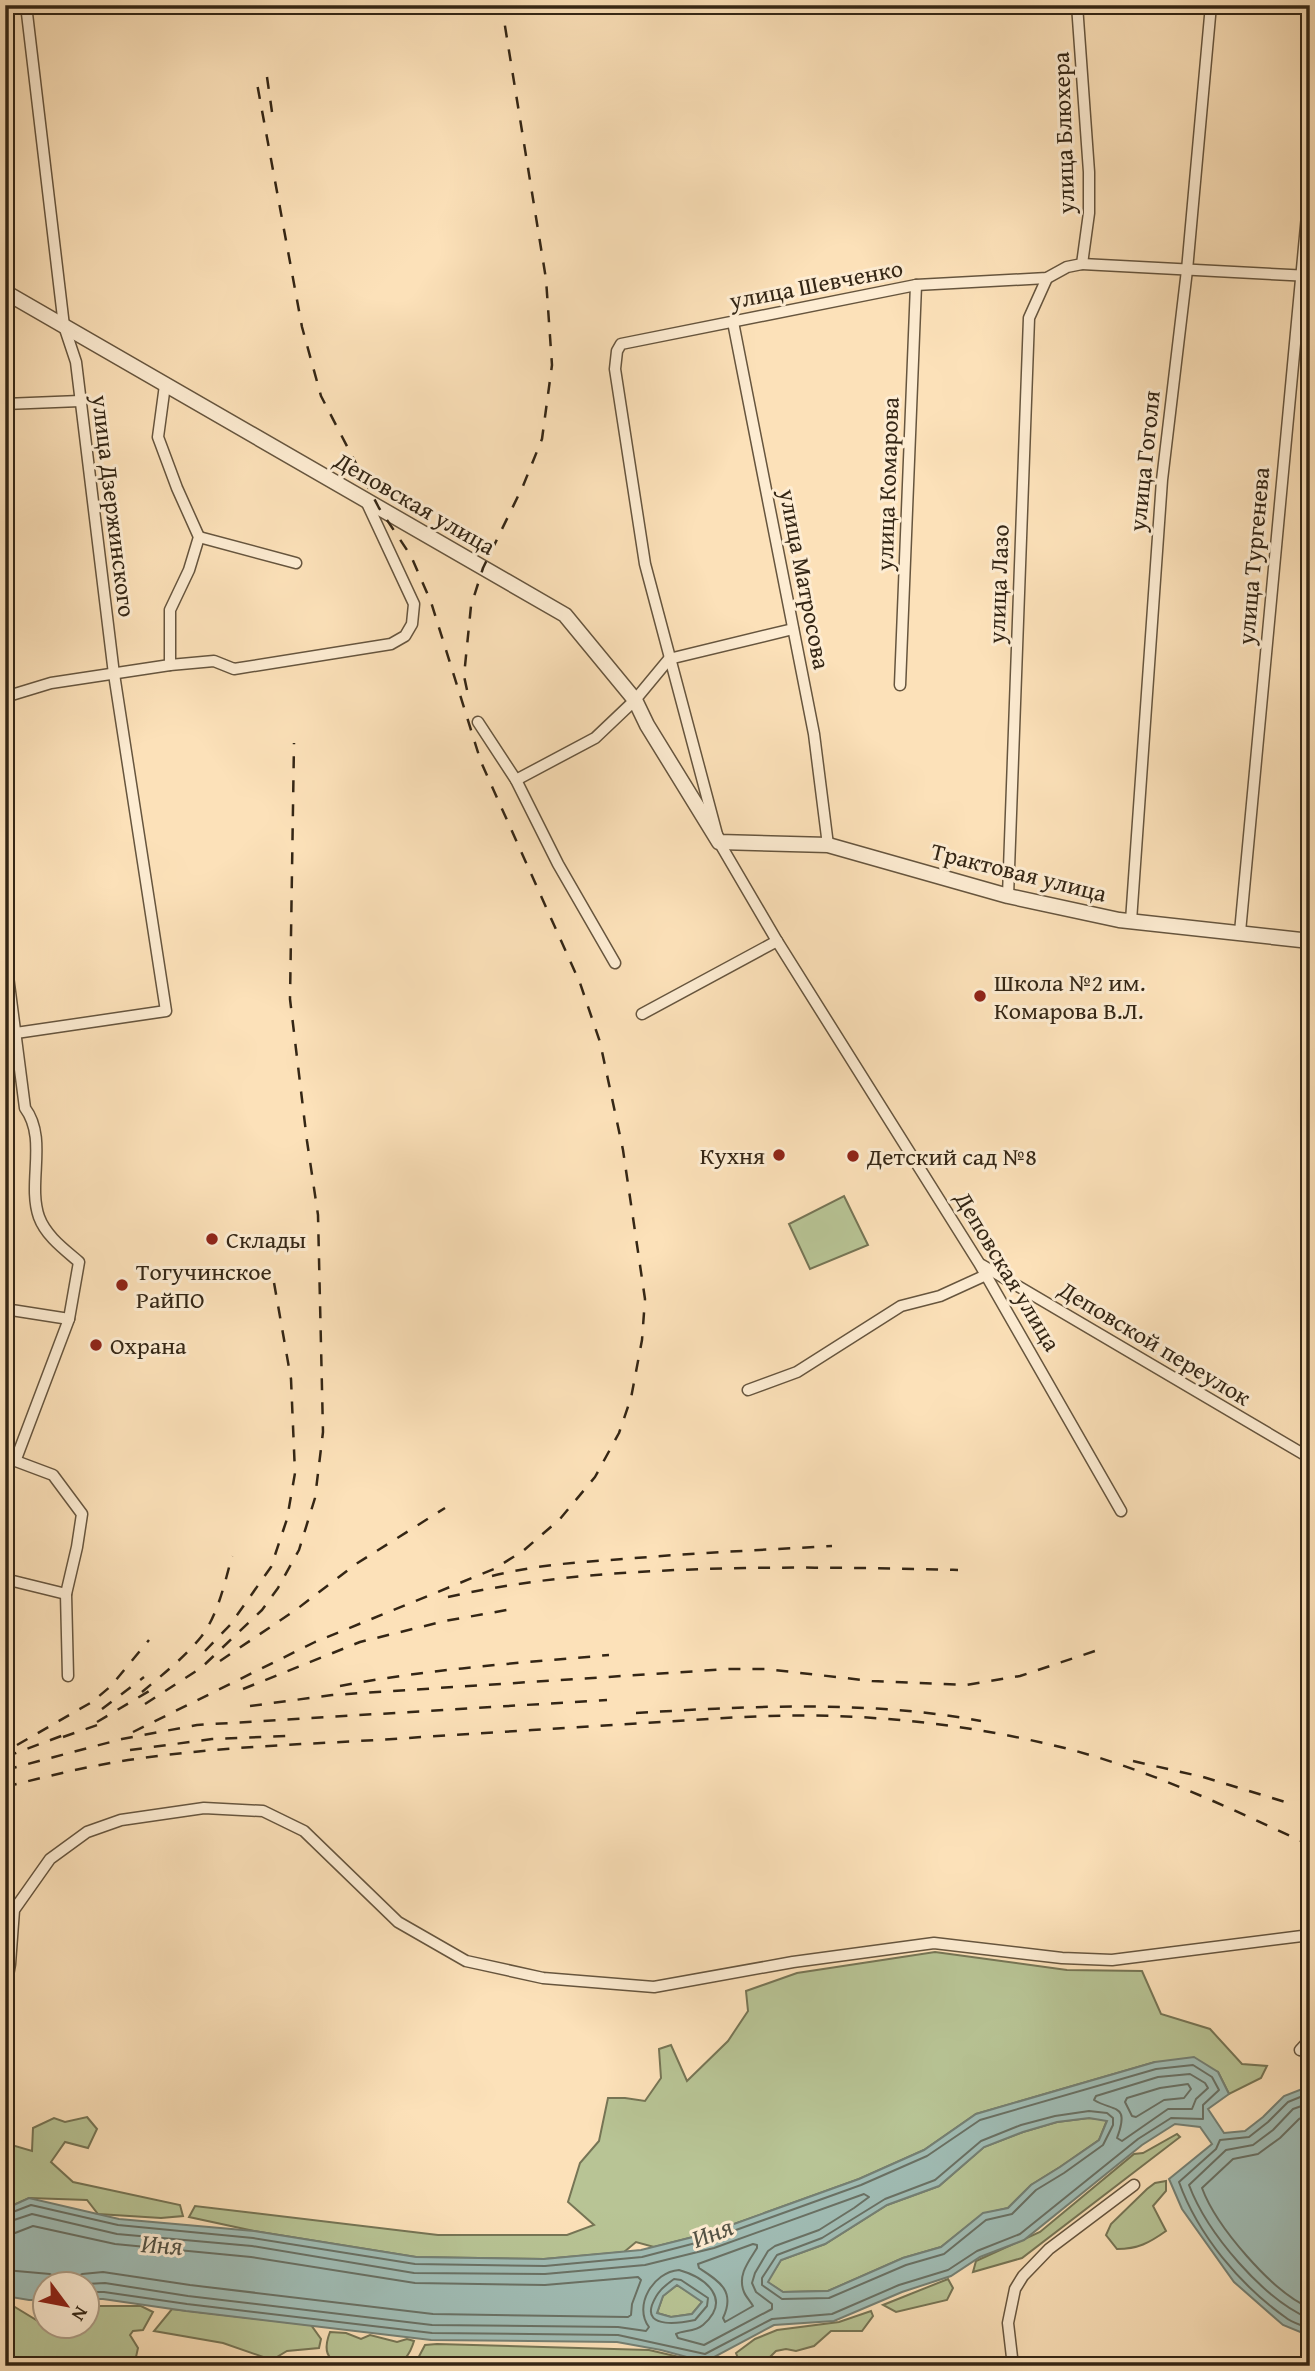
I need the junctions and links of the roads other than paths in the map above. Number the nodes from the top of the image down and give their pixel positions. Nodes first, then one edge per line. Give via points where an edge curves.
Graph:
1 (26, 5) edge
2 (1077, 5) edge
3 (1211, 5) edge
4 (1310, 183) edge
5 (1082, 264) junction
6 (1187, 270) junction
7 (1306, 276) edge
8 (1048, 278) junction
9 (916, 285) junction
10 (5, 292) edge
11 (733, 322) junction
12 (64, 326) junction
13 (615, 369) joint
14 (165, 385) junction
15 (80, 401) junction
16 (5, 404) edge
17 (366, 500) junction
18 (199, 537) junction
19 (296, 563) dead end
20 (793, 629) junction
21 (669, 659) junction
22 (170, 665) junction
23 (114, 674) junction
24 (900, 685) dead end
25 (5, 697) edge
26 (635, 700) junction
27 (478, 722) dead end
28 (516, 780) junction
29 (719, 842) junction
30 (828, 845) junction
31 (1008, 895) junction
32 (1130, 921) junction
33 (1240, 932) junction
34 (777, 941) junction
35 (1310, 941) edge
36 (5, 953) edge
37 (615, 963) dead end
38 (642, 1014) dead end
39 (16, 1033) junction
40 (5, 1044) edge
41 (19, 1046) junction
42 (979, 1263) junction
43 (986, 1275) junction
44 (5, 1309) edge
45 (69, 1319) junction
46 (748, 1390) dead end
47 (11, 1458) edge
48 (1310, 1458) edge
49 (1121, 1511) dead end
50 (5, 1579) edge
51 (66, 1594) junction
52 (68, 1676) dead end
53 (10, 1907) edge
54 (1310, 1934) edge
55 (8, 1968) edge
56 (5, 1992) edge
57 (1310, 2039) edge
58 (1310, 2053) edge
59 (1134, 2185) dead end
60 (1013, 2366) edge

1 - 12 street, улица Дзержинского
2 - 5 street, улица Блюхера via 1089,172
3 - 6 street, улица Гоголя
4 - 7 street, улица Тургенева
5 - 6 street
5 - 8 street
6 - 7 street
6 - 32 street, улица Гоголя via 1162,480
7 - 33 street, улица Тургенева
8 - 9 street, улица Шевченко
8 - 31 street, улица Лазо via 1029,318
9 - 11 street, улица Шевченко
9 - 24 street, улица Комарова
10 - 12 street, Деповская улица
11 - 13 street, улица Шевченко via 621,345
11 - 20 street, улица Матросова
12 - 14 street, Деповская улица
12 - 15 street, улица Дзержинского via 76,362
13 - 21 street, Деповская улица via 645,564
14 - 17 street, Деповская улица
14 - 18 street via 158,437
15 - 16 street
15 - 23 street, улица Дзержинского
17 - 22 street via 414,604 405,636 391,644 234,669 214,661
17 - 26 street, Деповская улица via 565,615
18 - 19 street
18 - 22 street via 170,610
20 - 21 street
20 - 30 street, улица Матросова via 814,734
21 - 26 street
21 - 29 street, Деповская улица
22 - 23 street
23 - 25 street via 51,683
23 - 39 street, улица Дзержинского via 166,1011
26 - 28 street via 595,738
26 - 29 street, Деповская улица
27 - 28 street
28 - 37 street
29 - 30 street, Трактовая улица
29 - 34 street, Деповская улица
30 - 31 street, Трактовая улица
31 - 32 street, Трактовая улица
32 - 33 street, Трактовая улица
33 - 35 street, Трактовая улица
34 - 38 street
34 - 42 street, Деповская улица
36 - 39 street
39 - 41 street
40 - 41 street
41 - 45 street via 25,1108 36,1147 39,1218 50,1236 79,1262
42 - 43 street, Деповская улица
42 - 48 street, Деповской переулок
43 - 46 street via 940,1296 901,1306 797,1372
43 - 49 street, Деповская улица
44 - 45 street
45 - 47 street
47 - 51 street via 53,1475 82,1514
50 - 51 street
51 - 52 street
53 - 54 street via 50,1859 87,1832 121,1820 204,1808 263,1811 304,1831 398,1922 466,1961 543,1978 654,1987 934,1942 1112,1961
53 - 55 street
55 - 56 street
57 - 58 street via 1300,2050
59 - 60 street via 1049,2249 1023,2276 1008,2323

